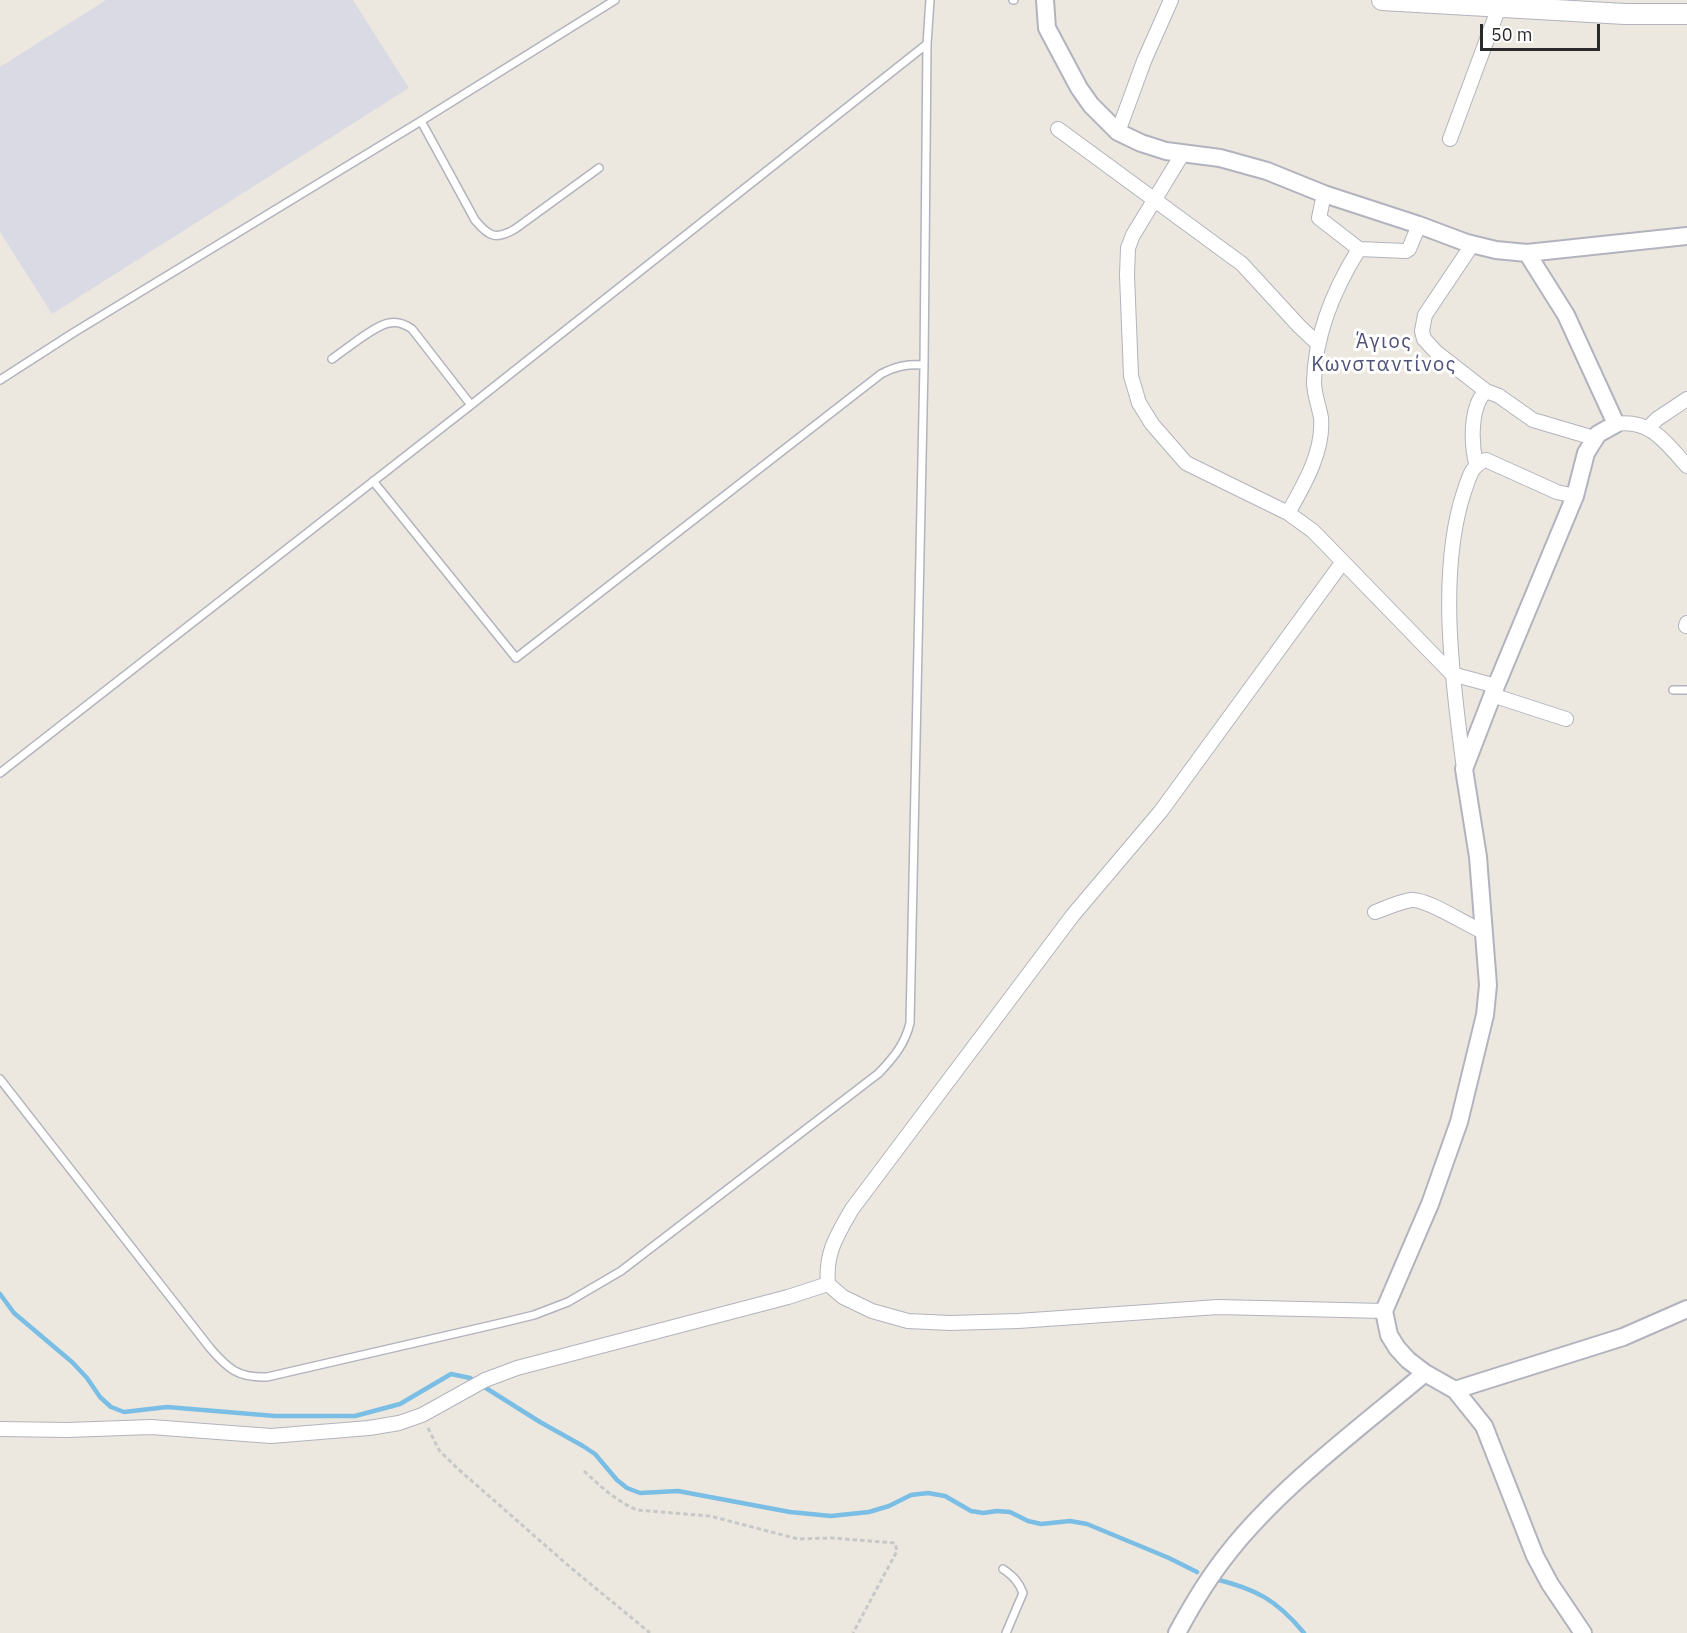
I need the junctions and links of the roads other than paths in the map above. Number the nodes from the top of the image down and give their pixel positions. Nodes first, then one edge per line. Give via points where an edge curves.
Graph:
1 (615, 0) edge
2 (930, 0) edge
3 (1045, 0) edge
4 (1171, 0) edge
5 (1382, 0) edge
6 (1499, 7) junction
7 (1687, 14) edge
8 (927, 44) junction
9 (421, 121) junction
10 (1058, 129) dead end
11 (1118, 132) junction
12 (1450, 139) dead end
13 (1183, 153) junction
14 (599, 168) dead end
15 (1324, 194) junction
16 (1155, 199) junction
17 (1419, 225) junction
18 (1687, 236) edge
19 (1472, 244) junction
20 (1359, 249) junction
21 (1527, 253) junction
22 (1318, 344) junction
23 (332, 359) dead end
24 (924, 365) junction
25 (0, 380) edge
26 (1486, 391) junction
27 (1687, 399) edge
28 (471, 405) junction
29 (1616, 424) junction
30 (1648, 428) junction
31 (1594, 438) junction
32 (1476, 463) junction
33 (1687, 466) edge
34 (373, 481) junction
35 (1575, 496) junction
36 (1288, 513) junction
37 (1342, 563) junction
38 (1452, 674) junction
39 (1673, 690) dead end
40 (1687, 690) edge
41 (1494, 691) junction
42 (1566, 719) dead end
43 (1464, 769) junction
44 (0, 773) edge
45 (1375, 912) dead end
46 (1484, 932) junction
47 (0, 1079) edge
48 (828, 1284) junction
49 (1687, 1309) edge
50 (1384, 1311) junction
51 (1425, 1373) junction
52 (1455, 1390) junction
53 (0, 1429) edge
54 (1003, 1569) dead end
55 (1006, 1633) edge
56 (1177, 1633) edge
57 (1583, 1633) edge

1 - 9 lane
2 - 8 lane
3 - 11 street via 1047,28 1067,67 1091,105
4 - 11 street
5 - 6 main road
6 - 7 main road
6 - 12 street
8 - 24 lane
8 - 28 lane
9 - 14 lane via 475,220 495,236 515,229
9 - 25 lane
10 - 16 street
11 - 13 street via 1152,147
13 - 15 street via 1267,171
13 - 16 street
15 - 17 street
15 - 20 street via 1319,218
16 - 22 street via 1242,264
16 - 36 street via 1128,248 1131,375 1139,403 1186,463
17 - 19 street
17 - 20 street via 1406,251
18 - 21 street
19 - 21 street
19 - 26 street via 1425,315 1422,331 1436,352
20 - 22 street via 1336,289
21 - 29 street via 1566,315
22 - 36 street via 1314,383 1321,432 1302,489
23 - 28 lane via 379,327 389,322 403,323 412,328
24 - 34 lane via 895,366 881,374 516,657
24 - 47 lane via 910,1023 906,1040 879,1073 621,1271 568,1302 534,1315 267,1377 235,1372 210,1348
26 - 31 street via 1533,420
26 - 32 street via 1478,403 1473,435
27 - 30 street
28 - 34 lane
29 - 30 street
29 - 31 street
30 - 33 street
31 - 35 street
32 - 35 street via 1486,460 1557,492
32 - 38 street via 1453,535
34 - 44 lane
35 - 41 street
36 - 37 street via 1313,531
37 - 38 street
37 - 48 street via 1161,811 1073,915 852,1209 832,1245 826,1266
38 - 41 street
38 - 43 street
39 - 40 lane
41 - 42 street
41 - 43 street
43 - 46 street via 1478,857
45 - 46 street via 1411,900 1420,901
46 - 50 street via 1488,985 1485,1015 1459,1122 1430,1204
48 - 50 street via 843,1297 872,1311 908,1321 1018,1322 1218,1307
48 - 53 street via 517,1368 399,1423 271,1436 151,1427
49 - 52 street via 1623,1337
50 - 51 street via 1396,1348
51 - 52 street
51 - 56 street via 1279,1498 1201,1588
52 - 57 street via 1484,1426 1535,1556
54 - 55 lane via 1013,1576 1023,1593

